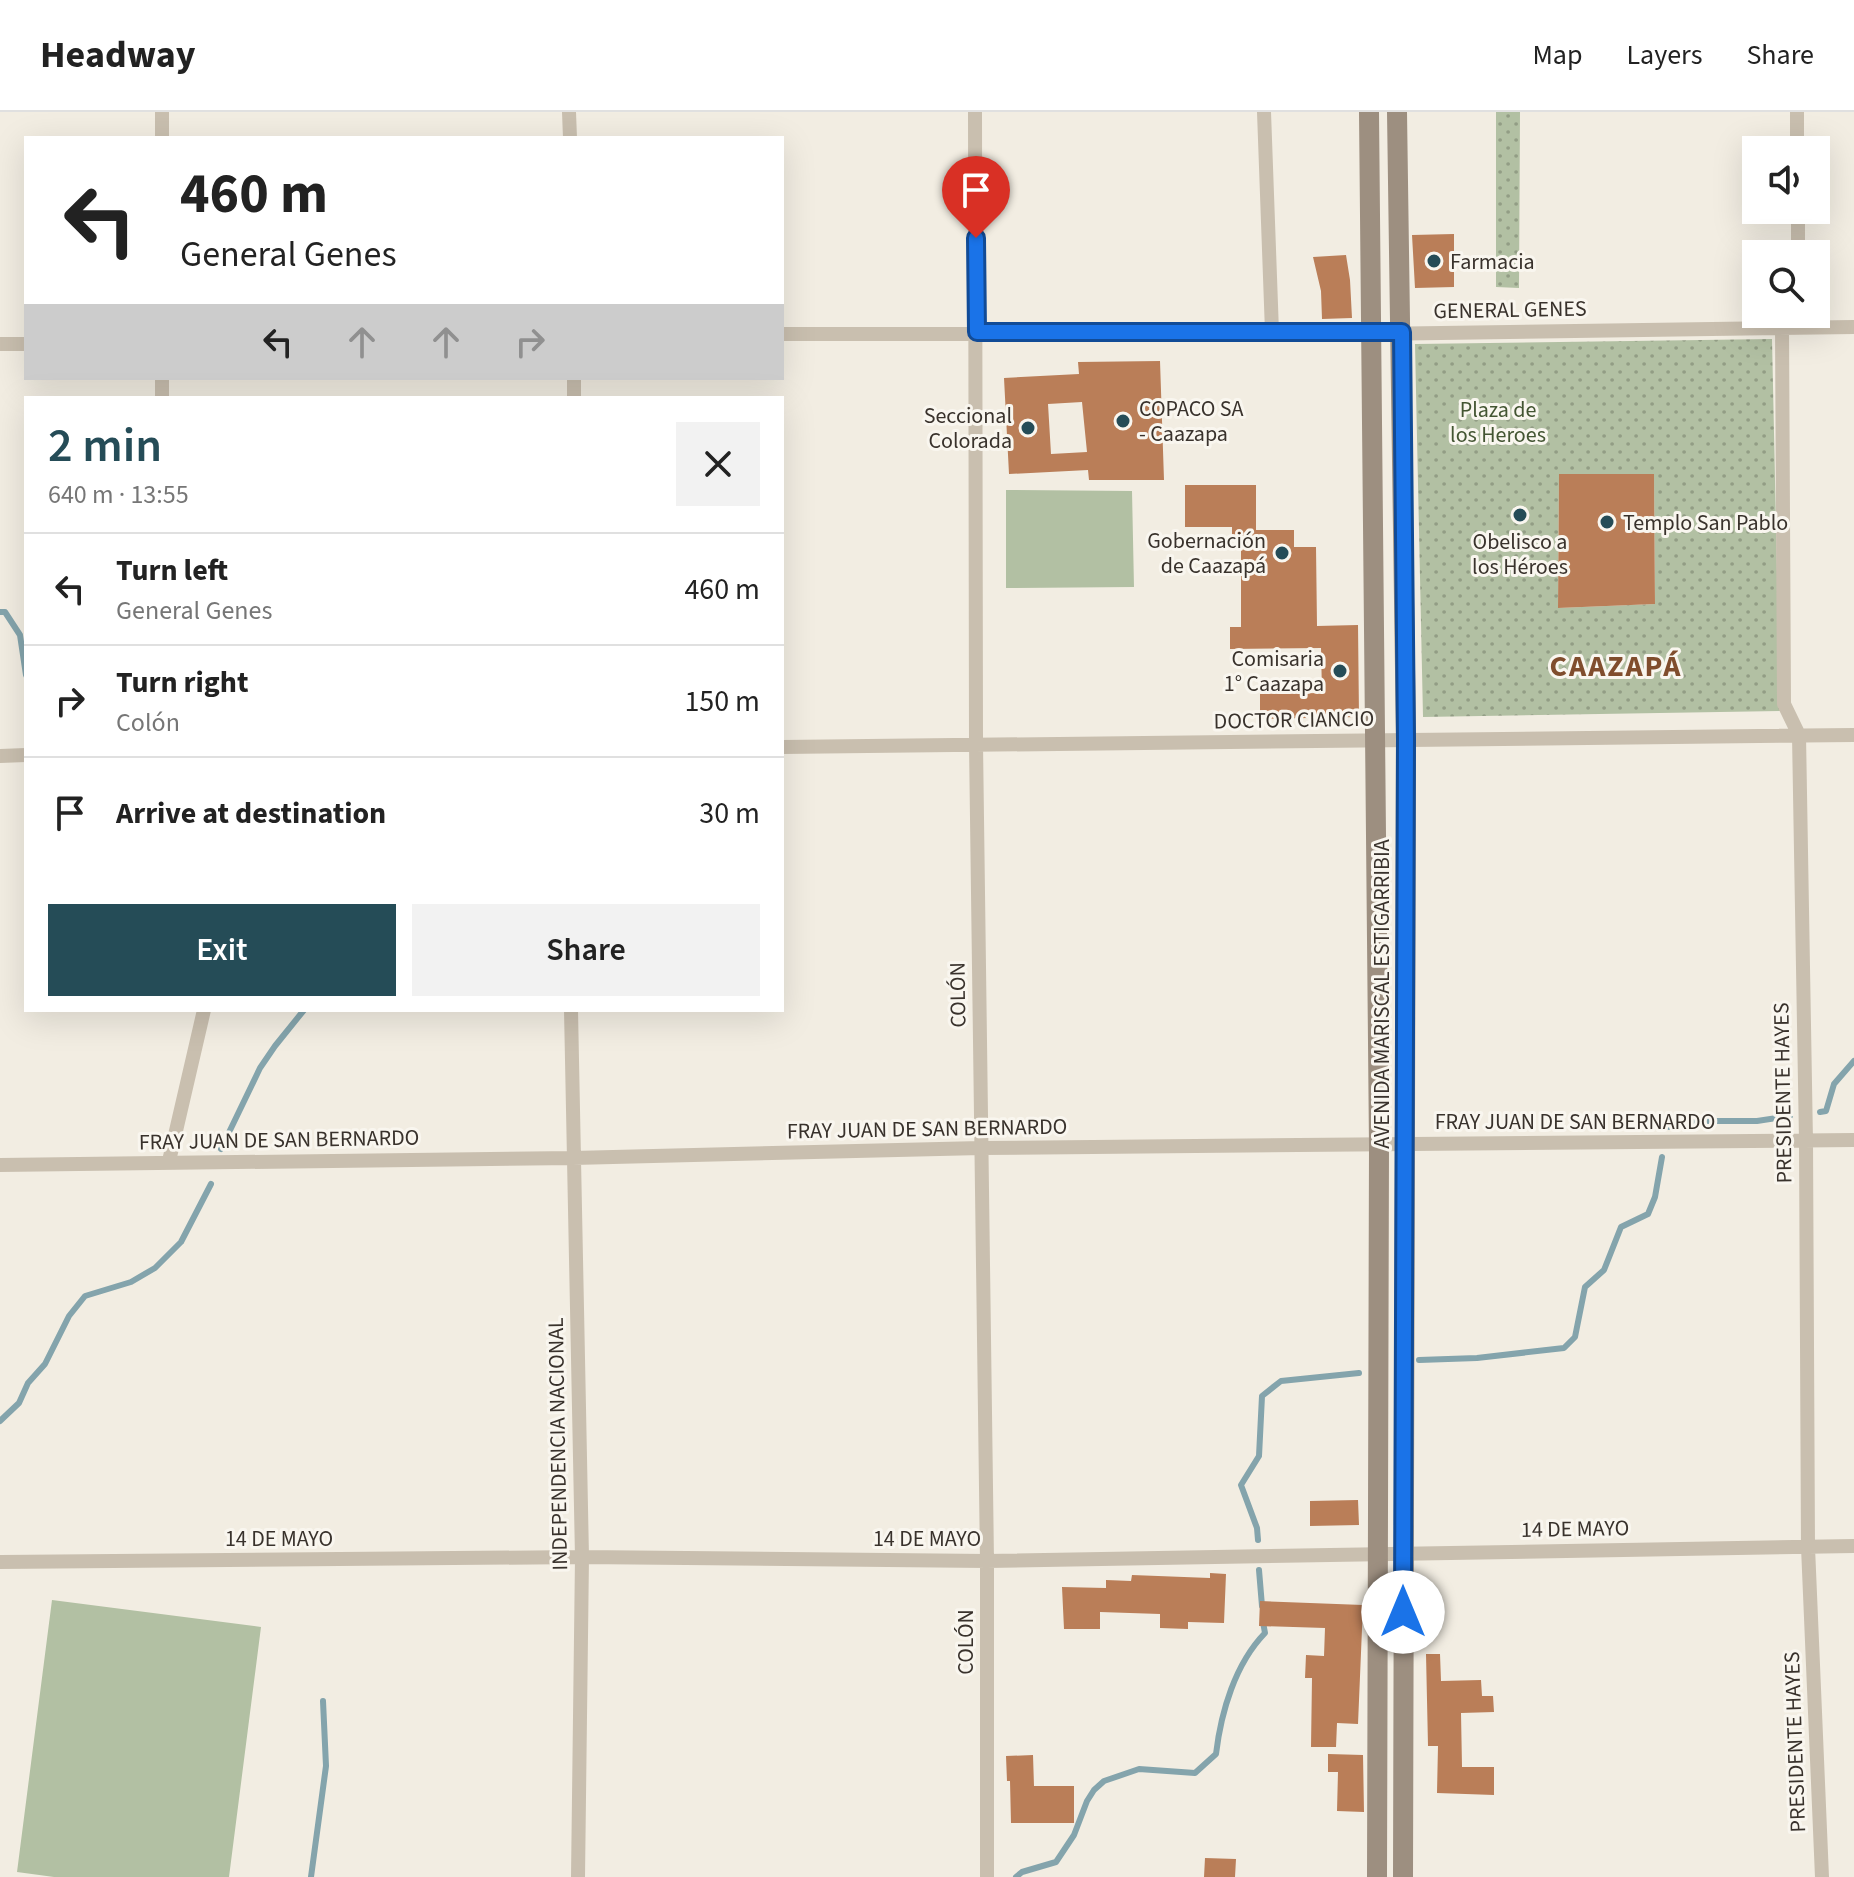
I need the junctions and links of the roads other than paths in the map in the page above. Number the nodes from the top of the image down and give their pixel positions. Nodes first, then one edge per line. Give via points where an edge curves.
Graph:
1 (162, 112) edge
2 (569, 112) edge
3 (975, 112) edge
4 (1264, 112) edge
5 (1369, 112) edge
6 (1397, 112) edge
7 (1797, 112) edge
8 (162, 136) edge
9 (570, 136) edge
10 (1797, 136) edge
11 (1742, 322) edge
12 (1830, 325) edge
13 (1854, 327) edge
14 (1785, 328) edge
15 (977, 332) junction
16 (1272, 332) junction
17 (1402, 332) junction
18 (784, 334) edge
19 (1373, 334) junction
20 (0, 344) edge
21 (24, 344) edge
22 (1799, 735) junction
23 (1854, 735) edge
24 (1406, 739) junction
25 (1376, 740) junction
26 (976, 744) junction
27 (784, 747) edge
28 (24, 755) edge
29 (0, 756) edge
30 (204, 1012) edge
31 (571, 1012) edge
32 (1854, 1140) edge
33 (1806, 1141) junction
34 (1405, 1144) junction
35 (1379, 1146) junction
36 (981, 1148) junction
37 (573, 1158) junction
38 (169, 1161) junction
39 (0, 1165) edge
40 (1854, 1546) edge
41 (1808, 1547) junction
42 (1379, 1552) junction
43 (1404, 1553) junction
44 (582, 1557) junction
45 (987, 1561) junction
46 (0, 1562) edge
47 (578, 1877) edge
48 (987, 1877) edge
49 (1377, 1877) edge
50 (1403, 1877) edge
51 (1822, 1877) edge

1 - 8 street
2 - 9 street
3 - 15 street, COLÓN
4 - 16 street
5 - 19 main road, AVENIDA MARISCAL ESTIGARRIBIA
6 - 17 main road, AVENIDA MARISCAL ESTIGARRIBIA
7 - 10 street
11 - 17 street, GENERAL GENES
12 - 13 street, GENERAL GENES
14 - 22 street, PRESIDENTE HAYES via 1784,704
15 - 16 street, GENERAL GENES
15 - 18 street, GENERAL GENES
15 - 26 street, COLÓN
16 - 19 street, GENERAL GENES
17 - 19 street, GENERAL GENES
17 - 24 main road, AVENIDA MARISCAL ESTIGARRIBIA
19 - 25 main road, AVENIDA MARISCAL ESTIGARRIBIA
20 - 21 street
22 - 23 street, DOCTOR CIANCIO
22 - 24 street, DOCTOR CIANCIO
22 - 33 street, PRESIDENTE HAYES
24 - 25 street, DOCTOR CIANCIO
24 - 34 main road, AVENIDA MARISCAL ESTIGARRIBIA
25 - 26 street, DOCTOR CIANCIO
25 - 35 main road, AVENIDA MARISCAL ESTIGARRIBIA
26 - 27 street, DOCTOR CIANCIO
26 - 36 street, COLÓN
28 - 29 street
30 - 38 street
31 - 37 street, INDEPENDENCIA NACIONAL
32 - 33 street, FRAY JUAN DE SAN BERNARDO
33 - 34 street, FRAY JUAN DE SAN BERNARDO
33 - 41 street, PRESIDENTE HAYES
34 - 35 street, FRAY JUAN DE SAN BERNARDO
34 - 43 main road, AVENIDA MARISCAL ESTIGARRIBIA
35 - 36 street, FRAY JUAN DE SAN BERNARDO
35 - 42 main road, AVENIDA MARISCAL ESTIGARRIBIA
36 - 37 street, FRAY JUAN DE SAN BERNARDO
36 - 45 street, COLÓN
37 - 38 street, FRAY JUAN DE SAN BERNARDO
37 - 44 street, INDEPENDENCIA NACIONAL
38 - 39 street, FRAY JUAN DE SAN BERNARDO
40 - 41 street, 14 DE MAYO
41 - 43 street, 14 DE MAYO
41 - 51 street, PRESIDENTE HAYES
42 - 43 street, 14 DE MAYO
42 - 45 street, 14 DE MAYO
42 - 49 main road, AVENIDA MARISCAL ESTIGARRIBIA
43 - 50 main road, AVENIDA MARISCAL ESTIGARRIBIA
44 - 45 street, 14 DE MAYO
44 - 46 street, 14 DE MAYO
44 - 47 street, INDEPENDENCIA NACIONAL
45 - 48 street, COLÓN

